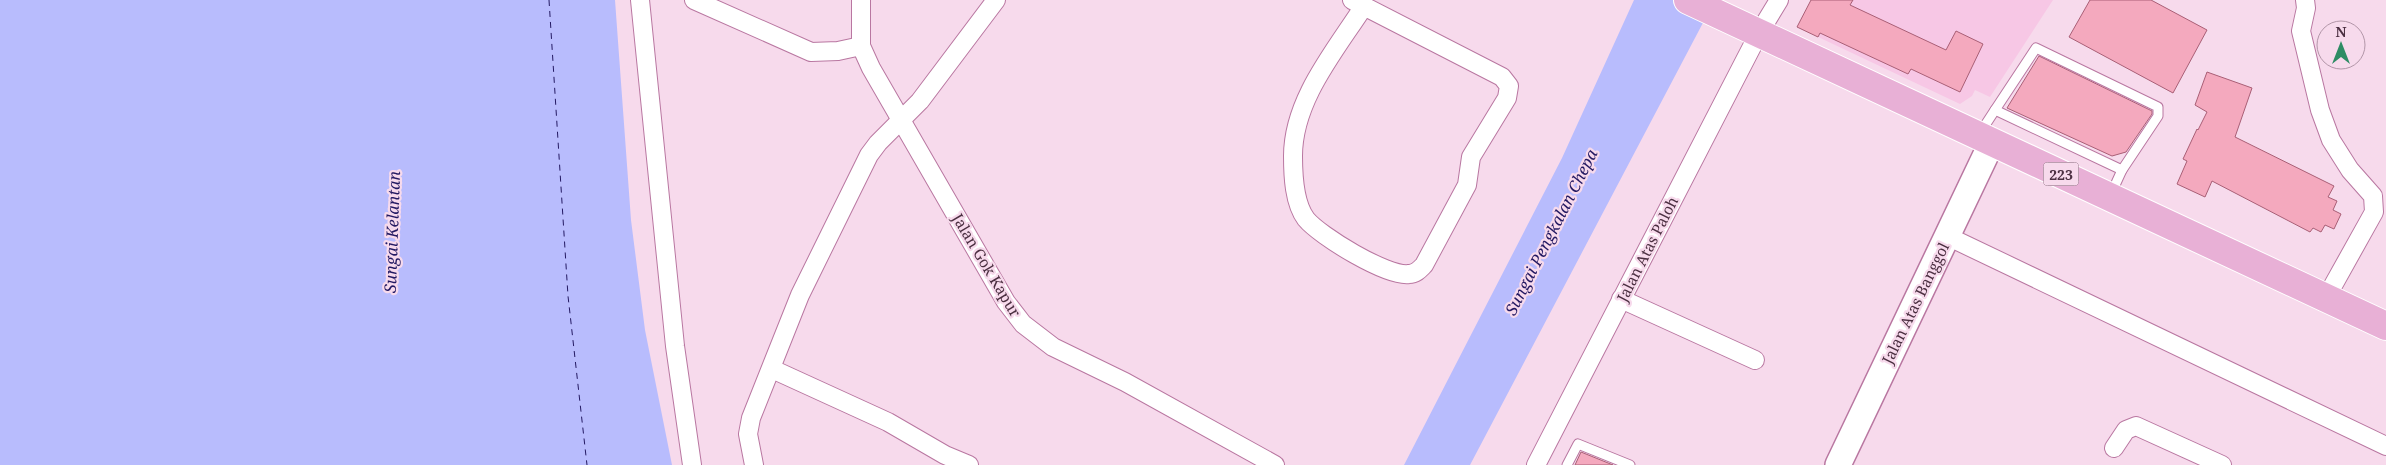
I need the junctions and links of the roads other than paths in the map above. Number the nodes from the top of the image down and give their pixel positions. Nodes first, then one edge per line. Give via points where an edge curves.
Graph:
1 (640, 0) edge
2 (694, 0) edge
3 (861, 0) edge
4 (996, 0) edge
5 (1688, 0) edge
6 (1780, 0) edge
7 (2305, 0) edge
8 (1358, 3) edge
9 (1747, 27) junction
10 (861, 46) junction
11 (1995, 110) junction
12 (902, 121) junction
13 (1985, 139) junction
14 (2122, 170) junction
15 (2110, 197) junction
16 (1947, 236) junction
17 (2326, 298) junction
18 (1621, 299) junction
19 (2386, 326) edge
20 (1755, 360) dead end
21 (772, 369) junction
22 (2386, 446) edge
23 (2114, 448) dead end
24 (692, 465) edge
25 (754, 465) edge
26 (969, 465) edge
27 (1276, 465) edge
28 (1536, 465) edge
29 (1567, 465) edge
30 (1630, 465) edge
31 (1838, 465) edge
32 (2222, 465) edge

1 - 24 street via 675,346
2 - 10 street via 811,52
3 - 10 street, Jalan Gok Kapur
4 - 12 street
5 - 9 main road, 223
6 - 9 street, Jalan Atas Paloh
7 - 17 street via 2301,31 2320,110 2331,140 2375,200 2374,212
8 - 8 street via 1502,77 1509,86 1507,98 1471,157 1467,185 1424,264 1410,274 1399,274 1340,246 1306,218 1297,200 1293,155 1302,107
9 - 13 main road, 223
9 - 18 street, Jalan Atas Paloh
10 - 12 street, Jalan Gok Kapur
11 - 13 lane
11 - 14 lane
11 - 14 lane via 2036,48 2045,52 2158,107 2158,116
12 - 21 street via 869,155 800,295
12 - 27 street, Jalan Gok Kapur via 1006,302 1023,324 1053,347 1125,382
13 - 15 main road, 223
13 - 16 main road, Jalan Atas Banggol
14 - 15 lane
15 - 17 main road, 223
16 - 22 street
16 - 31 main road, Jalan Atas Banggol
17 - 19 main road, 223
18 - 20 street
18 - 28 street, Jalan Atas Paloh
21 - 25 street via 748,429
21 - 26 street via 888,422
23 - 32 street via 2126,430 2136,426
29 - 30 lane via 1578,444

